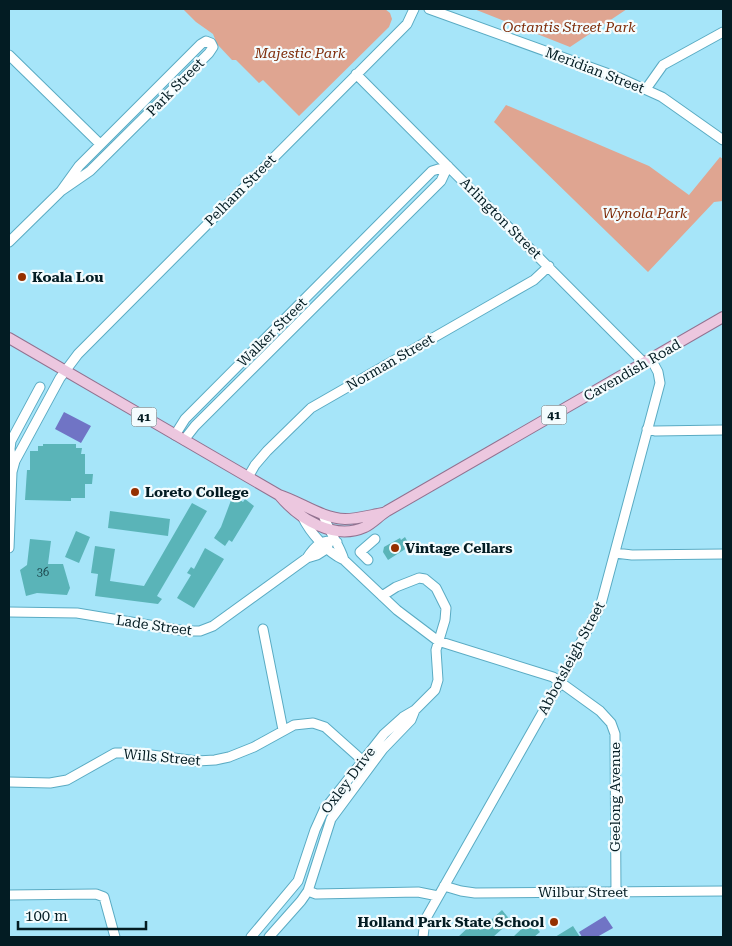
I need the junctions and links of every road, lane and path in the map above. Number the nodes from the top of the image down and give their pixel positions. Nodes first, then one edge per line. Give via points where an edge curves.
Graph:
1 (414, 9) edge
2 (428, 9) edge
3 (451, 12) edge
4 (723, 32) edge
5 (9, 55) edge
6 (356, 74) junction
7 (646, 89) junction
8 (723, 140) edge
9 (100, 144) junction
10 (448, 166) junction
11 (61, 190) junction
12 (372, 232) junction
13 (381, 241) junction
14 (9, 242) edge
15 (548, 266) junction
16 (723, 317) edge
17 (9, 338) edge
18 (647, 361) junction
19 (66, 371) junction
20 (40, 387) dead end
21 (647, 429) junction
22 (723, 430) edge
23 (180, 437) junction
24 (12, 472) junction
25 (248, 477) junction
26 (280, 495) junction
27 (384, 513) junction
28 (323, 514) junction
29 (302, 516) junction
30 (331, 531) junction
31 (374, 539) dead end
32 (337, 542) junction
33 (325, 545) junction
34 (9, 548) edge
35 (615, 553) junction
36 (723, 554) edge
37 (344, 560) junction
38 (368, 560) dead end
39 (382, 596) junction
40 (9, 612) edge
41 (263, 629) dead end
42 (438, 642) junction
43 (560, 682) junction
44 (415, 710) junction
45 (283, 730) junction
46 (362, 760) junction
47 (9, 782) edge
48 (444, 886) junction
49 (308, 891) junction
50 (723, 891) edge
51 (616, 892) junction
52 (9, 895) edge
53 (438, 896) junction
54 (115, 937) edge
55 (251, 937) edge
56 (269, 937) edge
57 (423, 937) edge

1 - 6 street, Pelham Street via 407,24
2 - 3 street, Meridian Street
3 - 7 street, Meridian Street
4 - 7 street via 663,65
5 - 9 street
6 - 10 street, Arlington Street
6 - 19 street, Pelham Street via 81,350
7 - 8 street, Meridian Street
9 - 11 street, Park Street
9 - 11 street, Park Street via 201,44 206,41 211,44 209,53 90,171
10 - 12 street, Walker Street via 432,172
10 - 13 street, Walker Street via 441,180
10 - 15 street, Arlington Street
11 - 14 street, Park Street
12 - 13 street
12 - 23 street, Walker Street via 196,408 182,423
13 - 23 street, Walker Street via 195,426
15 - 18 street, Arlington Street
15 - 25 street, Norman Street via 534,280 311,408 266,451
16 - 18 main road, Cavendish Road / 41
17 - 19 main road, Cavendish Road / 41
18 - 21 street, Abbotsleigh Street via 658,372 660,383
18 - 27 main road, Cavendish Road / 41
19 - 23 main road, Cavendish Road / 41
19 - 24 street, Pelham Street via 16,457
20 - 24 street via 11,444
21 - 22 street via 655,432
21 - 35 street, Abbotsleigh Street
23 - 25 main road, Cavendish Road / 41
24 - 34 street
25 - 26 main road, Cavendish Road / 41
26 - 28 main road, Cavendish Road / 41
26 - 29 main road, Cavendish Road / 41
27 - 28 main road, Cavendish Road / 41 via 347,519
27 - 30 main road, Cavendish Road / 41 via 363,528
28 - 30 street, Geelong Avenue
29 - 30 main road, Cavendish Road / 41
29 - 33 street, Geelong Avenue
30 - 32 street, Geelong Avenue
31 - 38 street via 360,552
32 - 33 street, Lade Street via 330,540
32 - 37 street, Geelong Avenue
33 - 37 street, Geelong Avenue
33 - 40 street, Lade Street via 316,555 200,632 77,612
35 - 36 street
35 - 43 street, Abbotsleigh Street via 601,604
37 - 39 street, Geelong Avenue
39 - 42 street, Geelong Avenue
39 - 42 street, Oxley Drive via 419,578 431,582 446,608
41 - 45 street
42 - 43 street, Geelong Avenue via 537,671
42 - 44 street, Oxley Drive via 435,690
43 - 48 street, Abbotsleigh Street
43 - 51 street, Geelong Avenue via 600,711 615,734
44 - 46 street, Oxley Drive via 402,716
44 - 49 street, Oxley Drive via 411,720 383,748 331,819
45 - 46 street, Wills Street via 313,723 325,727
45 - 47 street, Wills Street via 254,747 215,760 197,761 124,752 115,753 67,780
46 - 55 street, Oxley Drive via 324,810 298,881
48 - 51 street, Wilbur Street via 475,893
48 - 53 street, Abbotsleigh Street
49 - 53 street via 316,894 418,892
49 - 56 street, Oxley Drive
50 - 51 street, Wilbur Street
52 - 54 street via 96,894 104,897
53 - 57 street, Abbotsleigh Street via 425,920

